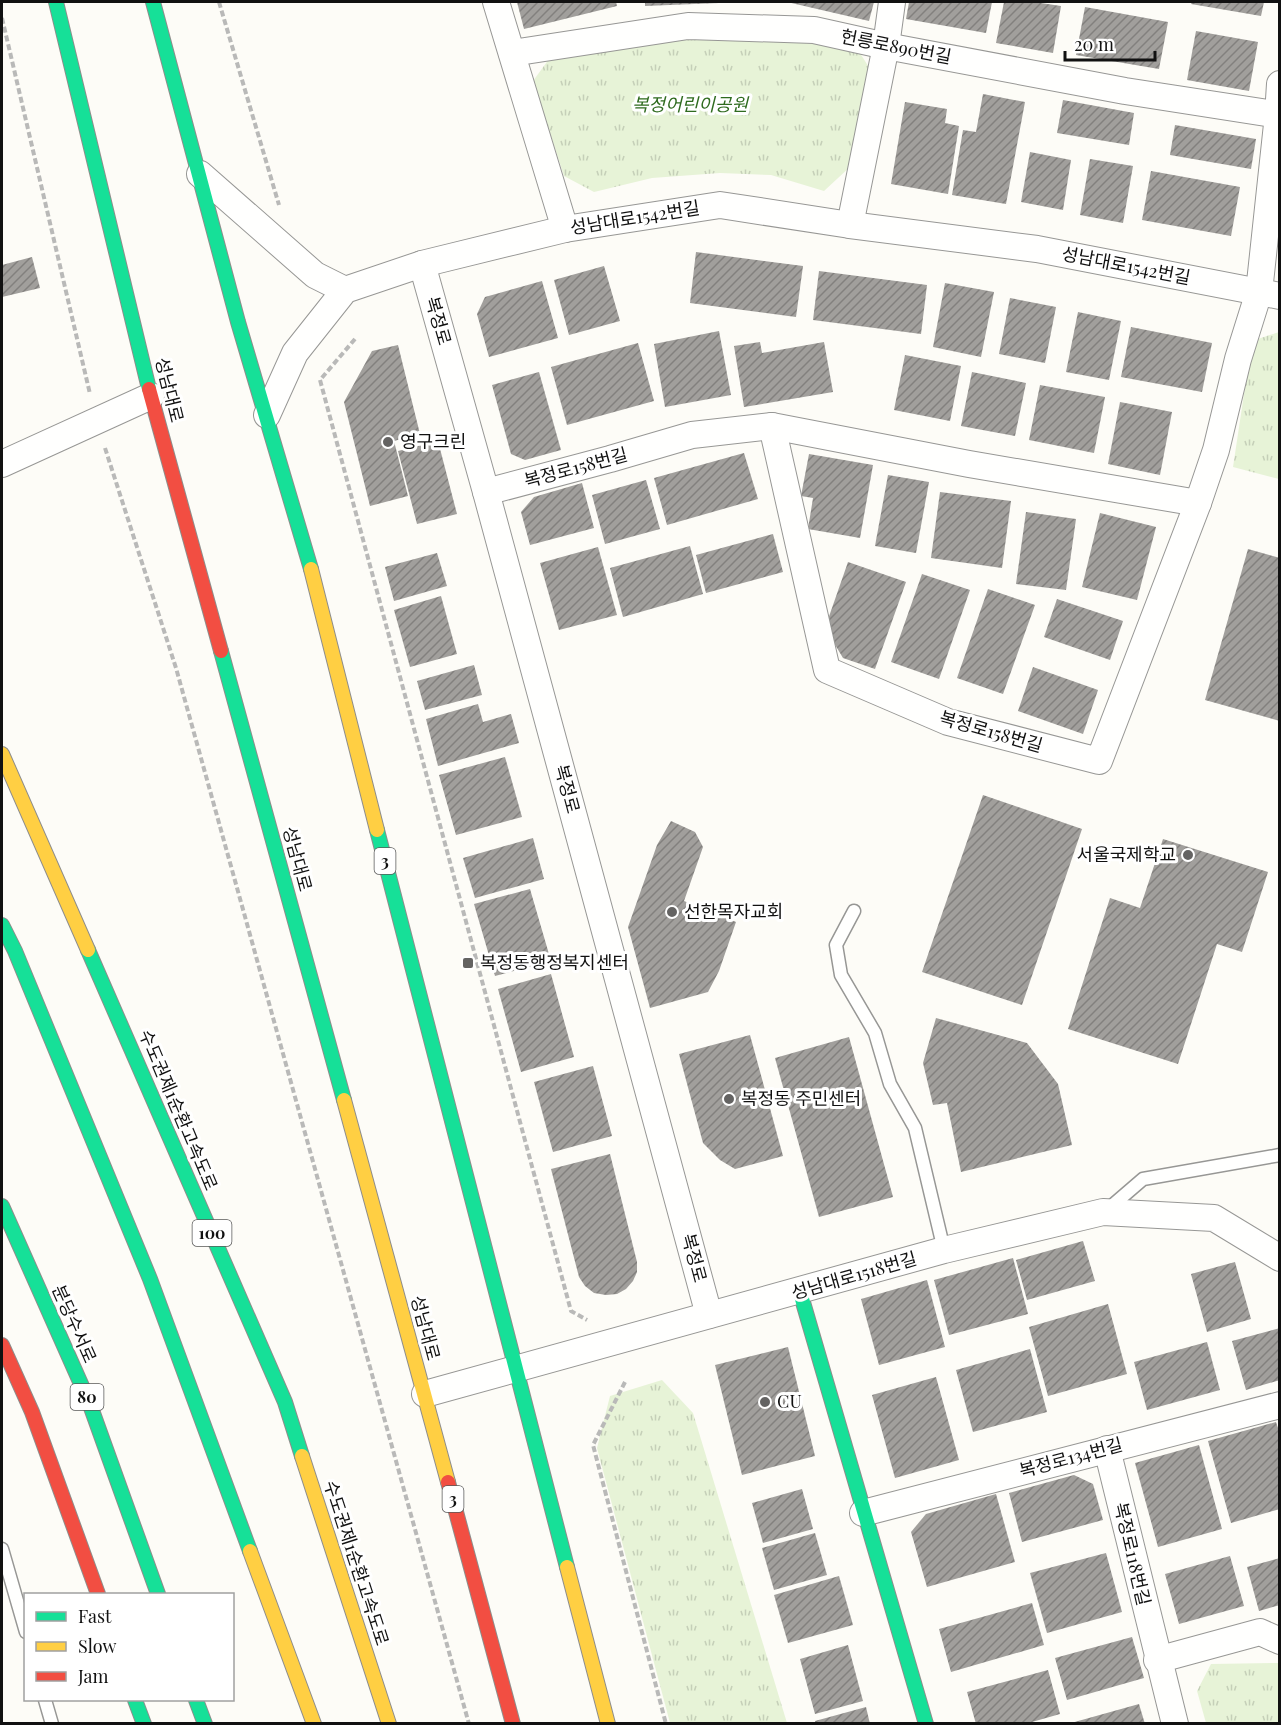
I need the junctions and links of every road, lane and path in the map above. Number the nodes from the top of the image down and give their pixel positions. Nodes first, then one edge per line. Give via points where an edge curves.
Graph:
1 (56, 2) edge
2 (153, 2) edge
3 (219, 2) edge
4 (495, 2) edge
5 (892, 2) edge
6 (2, 18) edge
7 (886, 46) junction
8 (512, 53) junction
9 (1280, 84) edge
10 (1279, 115) edge
11 (200, 174) junction
12 (287, 212) dead end
13 (850, 225) junction
14 (565, 229) junction
15 (422, 264) junction
16 (345, 291) junction
17 (1269, 294) edge
18 (355, 339) dead end
19 (151, 396) junction
20 (267, 415) junction
21 (96, 421) junction
22 (772, 426) junction
23 (2, 464) edge
24 (486, 492) junction
25 (1198, 503) junction
26 (2, 754) edge
27 (854, 911) dead end
28 (2, 925) edge
29 (1280, 1155) edge
30 (2, 1206) edge
31 (1103, 1212) junction
32 (944, 1250) junction
33 (1280, 1258) edge
34 (800, 1292) junction
35 (709, 1316) junction
36 (590, 1322) dead end
37 (2, 1345) edge
38 (515, 1370) junction
39 (625, 1382) dead end
40 (425, 1394) junction
41 (1280, 1405) edge
42 (1107, 1449) junction
43 (863, 1512) junction
44 (2, 1549) edge
45 (98, 1593) edge
46 (158, 1593) edge
47 (24, 1625) edge
48 (1280, 1641) edge
49 (1157, 1660) junction
50 (45, 1701) edge
51 (135, 1701) edge
52 (196, 1701) edge
53 (52, 1724) edge
54 (144, 1724) edge
55 (205, 1724) edge
56 (314, 1724) edge
57 (389, 1724) edge
58 (469, 1724) edge
59 (513, 1724) edge
60 (608, 1724) edge
61 (666, 1724) edge
62 (926, 1724) edge
63 (1174, 1724) edge

1 - 19 main road, 성남대로 / 3
2 - 11 main road, 3
3 - 12 path via 279,205
4 - 8 street
5 - 7 street
6 - 21 path
7 - 8 street, 헌릉로890번길 via 814,30 687,26
7 - 10 street, 헌릉로890번길
7 - 13 street
8 - 14 street
9 - 10 street
10 - 17 street
11 - 16 street via 315,275
11 - 20 main road, 3 via 237,322
13 - 14 street, 성남대로1542번길 via 720,205
13 - 17 street, 성남대로1542번길 via 1038,249
14 - 15 street, 성남대로1542번길
15 - 16 street, 성남대로1542번길
15 - 24 street, 복정로
16 - 20 street via 295,353
17 - 25 street, 복정로158번길 via 1238,359 1216,450
18 - 36 path via 320,380 570,1311
19 - 21 street
19 - 40 main road, 성남대로 / 3
20 - 38 main road, 3 via 305,547
21 - 23 street
21 - 58 path via 176,668
22 - 24 street, 복정로158번길 via 692,435
22 - 25 street, 복정로158번길
22 - 25 street, 복정로158번길 via 827,670 948,722 1099,761
24 - 35 street, 복정로
26 - 57 main road, 수도권제1순환고속도로 / 100 via 285,1402
27 - 32 lane via 836,945 842,975 875,1033 890,1084 915,1128
28 - 56 main road via 150,1279
29 - 31 lane via 1143,1179
30 - 46 main road, 분당수서로 / 80 via 89,1402
31 - 32 street, 성남대로1518번길
31 - 33 street, 성남대로1518번길 via 1214,1218
32 - 34 street, 성남대로1518번길
34 - 35 street, 성남대로1518번길
34 - 43 main road
35 - 38 street, 성남대로1518번길
37 - 45 main road via 32,1412
38 - 40 street, 성남대로1518번길
38 - 60 main road, 3
39 - 61 path via 593,1445
40 - 59 main road, 성남대로 / 3
41 - 42 street, 복정로134번길
42 - 43 street, 복정로134번길
42 - 49 street, 복정로118번길
43 - 62 main road
44 - 47 lane
48 - 49 street via 1260,1632
49 - 63 street, 복정로118번길
50 - 53 lane
51 - 54 main road
52 - 55 main road

